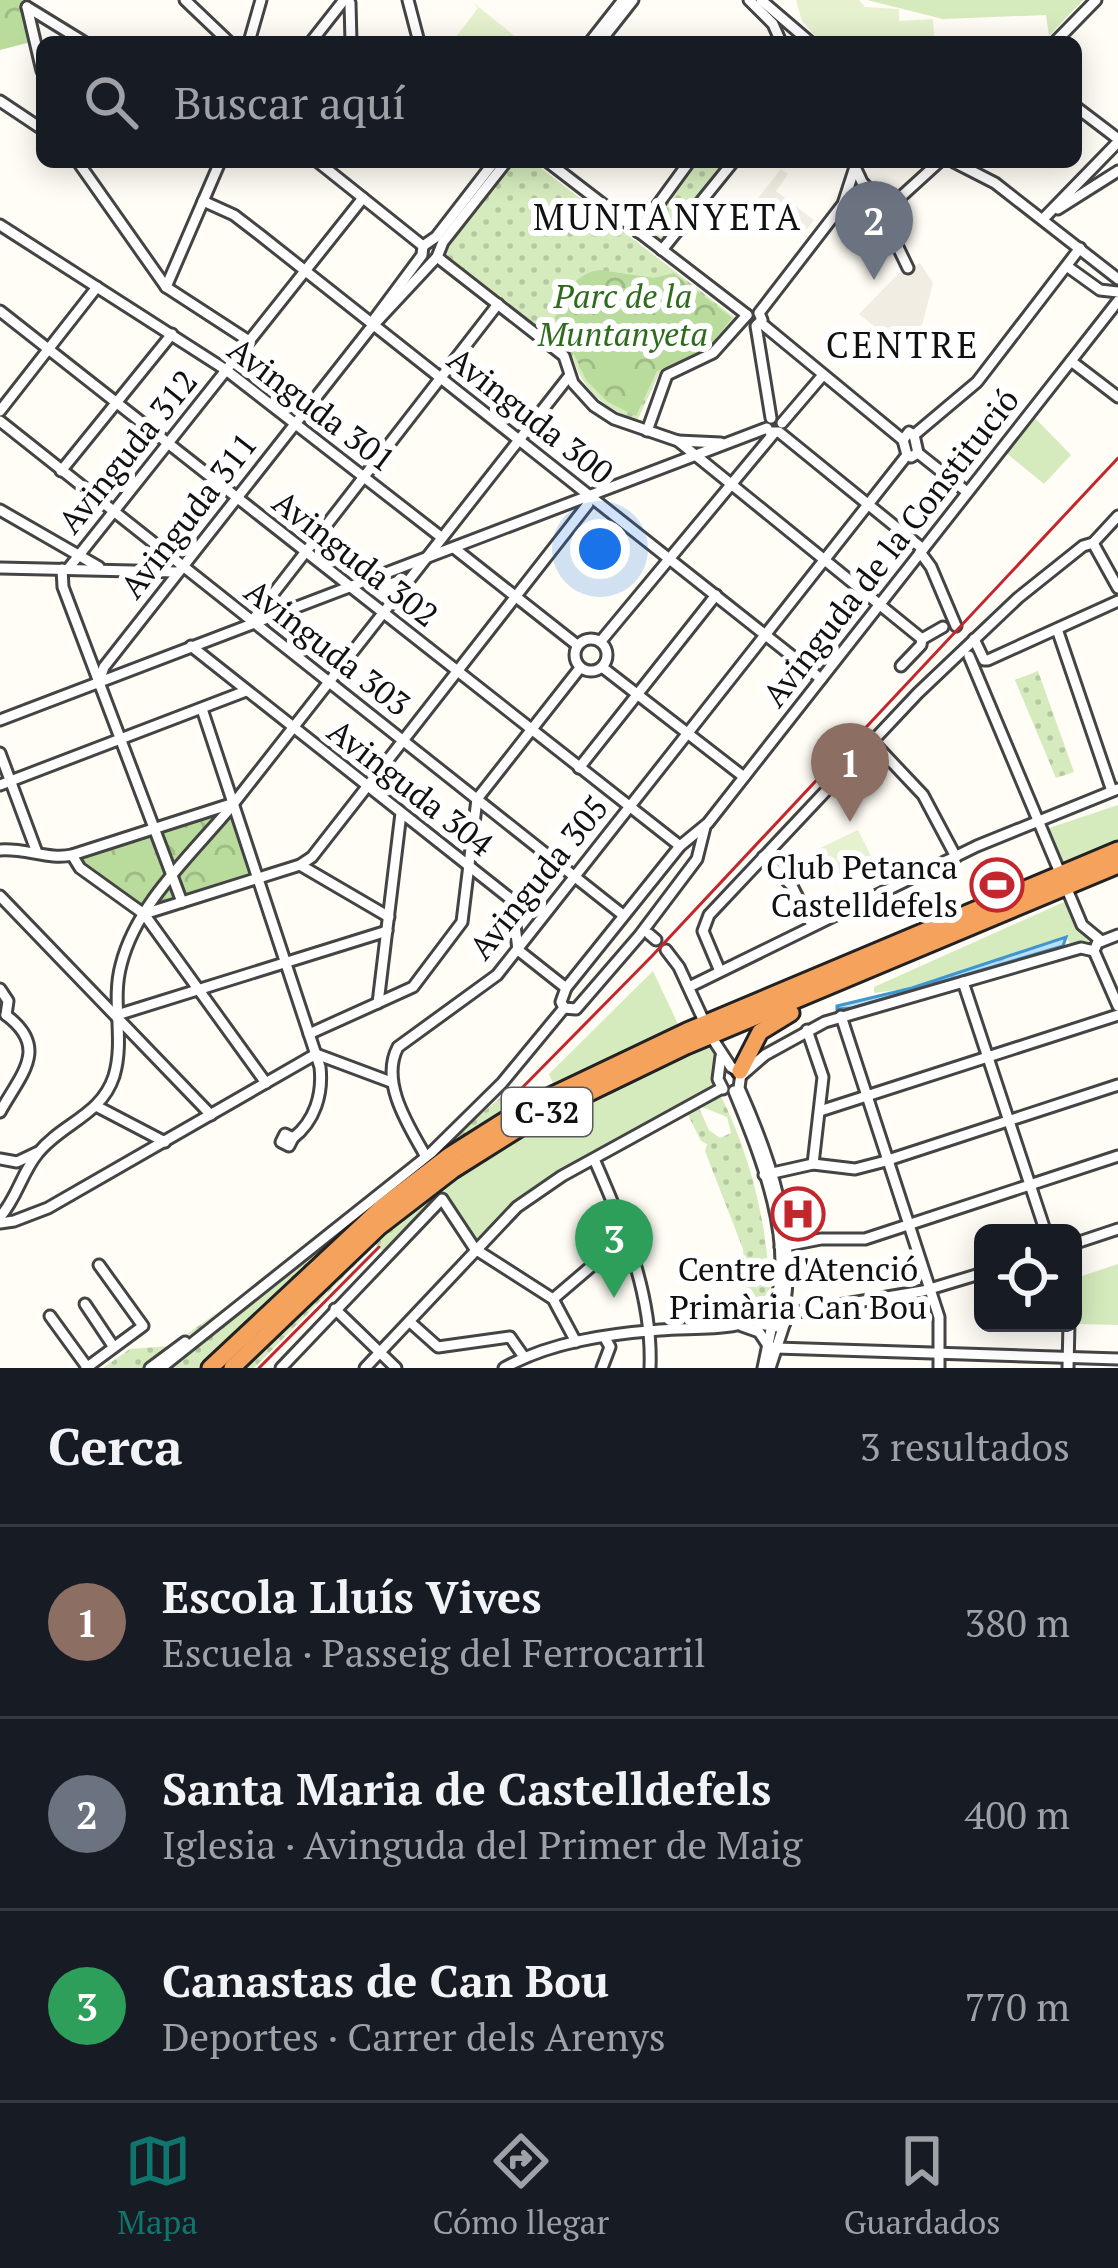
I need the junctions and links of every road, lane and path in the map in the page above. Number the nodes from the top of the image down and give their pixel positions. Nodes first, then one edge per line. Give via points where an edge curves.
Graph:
1 (261, 0) edge
2 (408, 0) edge
3 (623, 0) edge
4 (633, 0) edge
5 (749, 0) edge
6 (761, 0) edge
7 (1096, 0) edge
8 (348, 1) edge
9 (191, 2) edge
10 (796, 30) junction
11 (75, 36) edge
12 (223, 36) edge
13 (251, 36) edge
14 (316, 36) edge
15 (351, 36) edge
16 (417, 36) edge
17 (595, 36) edge
18 (605, 36) edge
19 (778, 36) edge
20 (788, 36) edge
21 (803, 36) edge
22 (1061, 36) edge
23 (36, 45) edge
24 (0, 101) edge
25 (1082, 112) edge
26 (36, 125) edge
27 (1118, 140) edge
28 (82, 168) edge
29 (217, 168) edge
30 (326, 168) edge
31 (490, 168) edge
32 (501, 168) edge
33 (556, 168) edge
34 (685, 168) edge
35 (729, 168) edge
36 (853, 168) edge
37 (933, 168) edge
38 (966, 168) edge
39 (1118, 171) edge
40 (855, 192) junction
41 (363, 198) junction
42 (203, 201) junction
43 (897, 202) junction
44 (882, 214) junction
45 (1044, 218) junction
46 (0, 225) edge
47 (638, 232) junction
48 (1080, 248) junction
49 (662, 250) junction
50 (430, 252) junction
51 (1068, 267) junction
52 (908, 268) dead end
53 (304, 271) junction
54 (1118, 279) edge
55 (97, 287) junction
56 (166, 287) junction
57 (1118, 297) edge
58 (498, 304) junction
59 (0, 311) edge
60 (754, 319) junction
61 (372, 326) junction
62 (172, 334) junction
63 (249, 340) junction
64 (50, 350) junction
65 (1071, 361) junction
66 (226, 370) junction
67 (570, 375) junction
68 (823, 375) junction
69 (441, 379) junction
70 (1118, 397) edge
71 (115, 404) junction
72 (0, 411) edge
73 (0, 421) edge
74 (295, 422) junction
75 (775, 427) junction
76 (647, 431) junction
77 (909, 438) junction
78 (518, 439) junction
79 (678, 441) junction
80 (727, 444) junction
81 (168, 445) junction
82 (912, 454) junction
83 (694, 456) junction
84 (61, 471) junction
85 (365, 478) junction
86 (731, 484) junction
87 (967, 492) junction
88 (589, 496) junction
89 (236, 498) junction
90 (868, 504) junction
91 (0, 510) edge
92 (113, 513) junction
93 (1118, 516) edge
94 (440, 537) junction
95 (1095, 540) junction
96 (455, 548) junction
97 (304, 551) junction
98 (921, 551) junction
99 (81, 553) junction
100 (425, 558) junction
101 (673, 559) junction
102 (823, 560) junction
103 (0, 568) edge
104 (65, 569) junction
105 (179, 569) junction
106 (103, 570) junction
107 (349, 586) junction
108 (1118, 588) edge
109 (716, 595) junction
110 (517, 597) junction
111 (1118, 602) edge
112 (880, 606) junction
113 (382, 612) junction
114 (252, 621) junction
115 (956, 626) dead end
116 (944, 627) dead end
117 (1057, 629) junction
118 (766, 634) junction
119 (922, 639) junction
120 (974, 639) junction
121 (601, 641) junction
122 (577, 645) junction
123 (191, 646) junction
124 (969, 656) dead end
125 (901, 666) dead end
126 (602, 667) junction
127 (580, 668) junction
128 (458, 672) junction
129 (821, 679) junction
130 (328, 682) junction
131 (98, 684) junction
132 (245, 691) junction
133 (639, 694) junction
134 (202, 709) junction
135 (0, 720) edge
136 (291, 727) junction
137 (532, 731) junction
138 (688, 732) junction
139 (122, 740) junction
140 (403, 740) junction
141 (872, 741) junction
142 (0, 753) edge
143 (579, 768) junction
144 (744, 777) junction
145 (6, 783) edge
146 (367, 787) junction
147 (1115, 790) edge
148 (477, 799) junction
149 (234, 802) junction
150 (630, 806) junction
151 (401, 814) junction
152 (1039, 819) junction
153 (704, 827) junction
154 (154, 828) junction
155 (684, 843) junction
156 (701, 844) junction
157 (0, 850) edge
158 (36, 850) junction
159 (1118, 850) edge
160 (72, 855) junction
161 (956, 856) junction
162 (763, 857) junction
163 (300, 865) junction
164 (1118, 865) edge
165 (469, 866) junction
166 (1058, 868) dead end
167 (173, 876) junction
168 (258, 877) junction
169 (575, 877) junction
170 (1070, 895) dead end
171 (0, 896) edge
172 (182, 902) junction
173 (144, 914) junction
174 (623, 915) junction
175 (388, 917) junction
176 (812, 925) junction
177 (387, 931) junction
178 (1118, 934) edge
179 (1097, 946) junction
180 (518, 950) junction
181 (666, 950) dead end
182 (921, 950) junction
183 (285, 961) junction
184 (719, 970) junction
185 (963, 982) junction
186 (689, 987) junction
187 (566, 988) junction
188 (0, 989) edge
189 (198, 990) junction
190 (378, 1003) junction
191 (1118, 1006) edge
192 (564, 1008) junction
193 (117, 1015) junction
194 (841, 1016) junction
195 (1118, 1016) edge
196 (3, 1017) edge
197 (702, 1017) dead end
198 (807, 1030) junction
199 (309, 1034) junction
200 (714, 1041) dead end
201 (316, 1054) junction
202 (988, 1058) junction
203 (823, 1076) junction
204 (735, 1077) junction
205 (392, 1082) junction
206 (266, 1083) junction
207 (1118, 1085) edge
208 (722, 1088) junction
209 (866, 1097) junction
210 (832, 1106) junction
211 (98, 1107) junction
212 (820, 1111) junction
213 (0, 1112) edge
214 (211, 1115) junction
215 (1009, 1121) junction
216 (293, 1138) dead end
217 (165, 1142) junction
218 (427, 1149) junction
219 (38, 1153) junction
220 (1118, 1156) edge
221 (0, 1159) edge
222 (594, 1159) junction
223 (887, 1161) junction
224 (813, 1164) junction
225 (767, 1174) junction
226 (1030, 1185) junction
227 (0, 1220) edge
228 (1043, 1224) edge
229 (908, 1225) junction
230 (1118, 1229) edge
231 (1082, 1241) edge
232 (783, 1246) junction
233 (632, 1248) junction
234 (476, 1250) junction
235 (99, 1265) dead end
236 (974, 1276) edge
237 (929, 1289) junction
238 (553, 1299) junction
239 (85, 1304) dead end
240 (335, 1309) junction
241 (50, 1316) dead end
242 (778, 1319) junction
243 (410, 1322) junction
244 (737, 1324) junction
245 (649, 1331) junction
246 (206, 1332) junction
247 (1069, 1332) edge
248 (610, 1340) junction
249 (576, 1342) junction
250 (113, 1346) junction
251 (772, 1348) junction
252 (890, 1352) junction
253 (380, 1353) junction
254 (940, 1354) junction
255 (524, 1357) junction
256 (1118, 1358) edge
257 (1069, 1363) edge
258 (886, 1365) dead end
259 (86, 1368) edge
260 (150, 1368) edge
261 (165, 1368) edge
262 (210, 1368) edge
263 (232, 1368) edge
264 (281, 1368) edge
265 (365, 1368) edge
266 (396, 1368) edge
267 (504, 1368) edge
268 (602, 1368) edge
269 (650, 1368) edge
270 (766, 1368) edge
271 (939, 1368) edge

1 - 13 street
2 - 16 street
3 - 17 street
4 - 18 street
5 - 19 street
6 - 10 street
7 - 22 street
8 - 14 street
8 - 15 street
9 - 12 street
10 - 20 street
10 - 21 street
11 - 23 street via 27,8
24 - 26 street
25 - 27 street
27 - 45 street
28 - 56 street
29 - 42 street
30 - 41 street
31 - 50 street
32 - 50 street
33 - 47 street
34 - 47 street
35 - 49 street
36 - 40 street
37 - 43 street
38 - 45 street
39 - 45 street
40 - 43 street
40 - 44 street
40 - 60 street
41 - 50 street
41 - 53 street, Avinguda 312
42 - 53 street, Avinguda 300 via 234,215
42 - 56 street
43 - 44 street
44 - 52 street
45 - 48 street
46 - 55 street, Avinguda 301
47 - 49 street
48 - 51 street
48 - 54 street
49 - 60 street
50 - 58 street
50 - 61 street, Avinguda 311
51 - 57 street
51 - 77 street via 976,382
53 - 61 street, Avinguda 300
53 - 63 street, Avinguda 312
55 - 62 street, Avinguda 301
55 - 64 street
56 - 63 street
57 - 65 street, Avinguda de la Constitució
58 - 67 street via 564,356
58 - 69 street
59 - 64 street, Avinguda 302
60 - 68 street
60 - 75 street
60 - 76 street via 713,353 668,375
61 - 69 street, Avinguda 300
61 - 74 street, Avinguda 311
62 - 66 street, Avinguda 301
62 - 71 street
63 - 66 street, Avinguda 312
64 - 71 street, Avinguda 302
64 - 72 street
65 - 70 street
65 - 87 street, Avinguda de la Constitució
66 - 74 street, Avinguda 301
66 - 81 street, Avinguda 312
67 - 76 street via 594,406
67 - 78 street
68 - 75 street
68 - 77 street
69 - 78 street, Avinguda 300
69 - 85 street
71 - 81 street, Avinguda 302
71 - 84 street
73 - 84 street, Avinguda 303
74 - 85 street, Avinguda 301
74 - 89 street, Avinguda 311
75 - 80 street
75 - 86 street
75 - 90 street
76 - 79 street
77 - 82 street
78 - 88 street, Avinguda 300
78 - 94 street
79 - 80 street
79 - 83 street
80 - 83 street
81 - 89 street, Avinguda 302
81 - 92 street, Avinguda 312
82 - 87 street
82 - 90 street, Avinguda 305
83 - 86 street
83 - 88 street
84 - 92 street, Avinguda 303
85 - 94 street, Avinguda 301
85 - 97 street
86 - 101 street
86 - 102 street
87 - 98 street, Avinguda de la Constitució
88 - 96 street
88 - 101 street, Avinguda 300
88 - 110 street
89 - 97 street, Avinguda 302
89 - 105 street, Avinguda 311
90 - 98 street
90 - 102 street, Avinguda 305
91 - 99 street
92 - 99 street, Avinguda 312
92 - 105 street, Avinguda 303
93 - 95 street
94 - 96 street, Avinguda 301
94 - 100 street
95 - 108 street
95 - 120 street
96 - 100 street
96 - 110 street, Avinguda 301
97 - 107 street, Avinguda 302
97 - 114 street
98 - 112 street, Avinguda de la Constitució
98 - 115 street
99 - 104 street, Avinguda 312
99 - 106 street
100 - 107 street
100 - 113 street
101 - 109 street, Avinguda 300
101 - 121 street
102 - 112 street
102 - 118 street, Avinguda 305
103 - 104 street
104 - 106 street
104 - 131 street via 61,581
105 - 106 street
105 - 114 street, Avinguda 303
105 - 131 street, Avinguda 311
107 - 113 street, Avinguda 302
107 - 114 street
109 - 118 street, Avinguda 300
109 - 133 street
110 - 122 street, Avinguda 301
110 - 128 street
111 - 117 street
112 - 119 street
112 - 129 street, Avinguda de la Constitució
113 - 128 street, Avinguda 302
113 - 130 street
114 - 123 street
114 - 130 street, Avinguda 303
116 - 119 street
117 - 120 street via 988,660
117 - 147 street
118 - 129 street, Avinguda 300
118 - 138 street, Avinguda 305
119 - 125 street
120 - 141 street
121 - 122 street
121 - 126 street
122 - 127 street
123 - 131 street
123 - 132 street, Avinguda 304
124 - 152 street
126 - 127 street
126 - 133 street
127 - 137 street
128 - 137 street, Avinguda 302
128 - 140 street
129 - 144 street, Avinguda de la Constitució
130 - 136 street
130 - 140 street, Avinguda 303
131 - 135 street
131 - 139 street
132 - 134 street
132 - 136 street, Avinguda 304
133 - 138 street
133 - 143 street
134 - 139 street
134 - 149 street
136 - 146 street, Avinguda 304
136 - 149 street
137 - 143 street, Avinguda 302
137 - 148 street
138 - 144 street
138 - 150 street, Avinguda 305
139 - 145 street
139 - 154 street
140 - 146 street
140 - 148 street, Avinguda 303
141 - 161 street via 923,794
141 - 162 street
142 - 145 street
143 - 150 street, Avinguda 302
144 - 153 street, Avinguda de la Constitució
145 - 158 street
146 - 151 street, Avinguda 304
146 - 163 street
147 - 152 street
148 - 165 street
148 - 169 street, Avinguda 303
149 - 154 street
149 - 167 street
149 - 168 street
150 - 155 street, Avinguda 302
150 - 169 street, Avinguda 305
151 - 165 street, Avinguda 304
151 - 175 street
152 - 161 street
152 - 166 street
153 - 155 street, Avinguda de la Constitució
153 - 156 street, Avinguda de la Constitució
154 - 160 street
154 - 167 street
155 - 156 street
155 - 174 street, Avinguda de la Constitució
156 - 192 street, Avinguda de la Constitució via 648,933 576,1009
157 - 158 street
158 - 160 street
159 - 262 highway, C-32 via 687,1030 523,1109 382,1207
160 - 173 street
161 - 176 street
162 - 176 street via 792,886
162 - 184 street via 704,923
163 - 168 street
163 - 175 street
164 - 182 highway, C-32
165 - 180 street, Avinguda 304 via 512,900
165 - 190 street via 462,922 413,987
167 - 172 street
167 - 173 street
168 - 172 street
168 - 183 street
169 - 174 street, Avinguda 303
169 - 180 street, Avinguda 305
170 - 179 street
171 - 193 street
172 - 173 street
173 - 189 street
173 - 193 street via 120,966
174 - 187 street, Avinguda de la Constitució
175 - 177 street
176 - 184 street
177 - 183 street
177 - 190 street
178 - 179 street
179 - 185 street
179 - 191 street
180 - 187 street
180 - 205 street, Avinguda 305 via 497,976 405,1040 392,1057
181 - 186 street
182 - 204 highway via 768,1026
182 - 263 highway, C-32 via 648,1063 514,1131 379,1227
183 - 189 street
183 - 199 street
184 - 186 street
185 - 194 street
185 - 202 street
186 - 197 street
187 - 192 street
188 - 196 street via 8,1001
189 - 193 street
189 - 206 street
190 - 199 street
192 - 218 street, Avinguda de la Constitució via 502,1083
193 - 211 street via 118,1054
193 - 214 street
194 - 198 street
194 - 209 street
195 - 202 street
196 - 213 street via 23,1029 30,1052
198 - 203 street
198 - 204 street
199 - 201 street
200 - 204 street
201 - 205 street
201 - 206 street
201 - 216 street via 320,1096
202 - 209 street
202 - 215 street
203 - 210 street
203 - 212 street
204 - 208 street
204 - 208 street via 718,1079
204 - 225 street
205 - 218 street via 409,1130
206 - 214 street
207 - 215 street
208 - 222 street
209 - 210 street
209 - 223 street
210 - 212 street
211 - 217 street
211 - 219 street
212 - 224 street
214 - 217 street
215 - 223 street
215 - 226 street
217 - 227 street via 49,1208
218 - 246 street, Avinguda de la Constitució
219 - 221 street
219 - 227 street
220 - 226 street
222 - 233 street
222 - 234 street via 543,1186
223 - 224 street via 855,1169
223 - 229 street
224 - 225 street
225 - 232 street
226 - 228 street
226 - 229 street
229 - 232 street
229 - 237 street
230 - 231 street
232 - 242 street
233 - 238 street via 602,1258
233 - 245 street
234 - 238 street
234 - 240 street via 442,1198
234 - 243 street
235 - 250 street via 143,1325
236 - 237 street
237 - 242 street
237 - 254 street
238 - 249 street
239 - 250 street
240 - 253 street
240 - 264 street
241 - 259 street
242 - 244 street
242 - 251 street
243 - 253 street
243 - 255 street via 437,1347 510,1337
244 - 245 street
244 - 251 street
245 - 248 street
245 - 269 street
246 - 260 street, Avinguda de la Constitució
246 - 261 street, Avinguda de la Constitució
247 - 257 street
248 - 249 street
248 - 268 street
249 - 255 street
250 - 259 street
251 - 252 street
251 - 270 street
252 - 254 street
252 - 258 street
253 - 265 street
253 - 266 street
254 - 257 street
254 - 271 street
255 - 267 street
256 - 257 street

